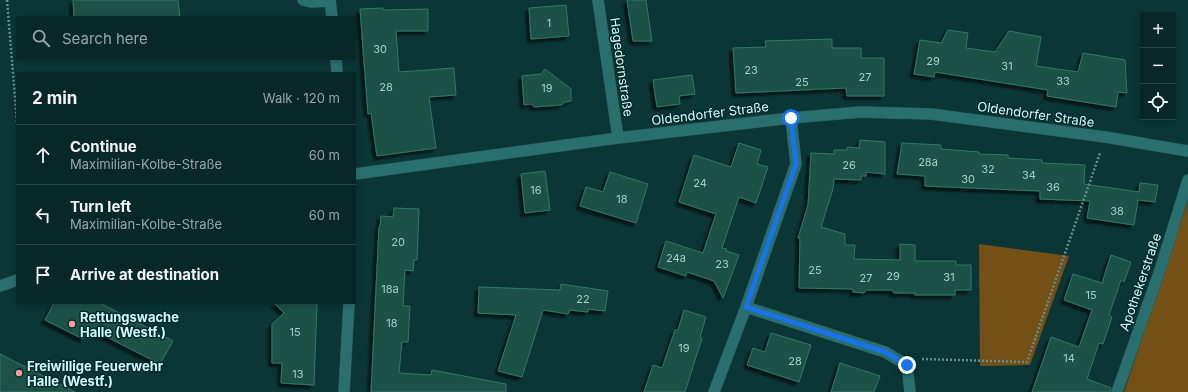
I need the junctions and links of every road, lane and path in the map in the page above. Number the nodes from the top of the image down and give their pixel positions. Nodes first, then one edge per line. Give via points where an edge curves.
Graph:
1 (7, 0) edge
2 (303, 0) edge
3 (330, 0) edge
4 (598, 0) edge
5 (332, 16) edge
6 (336, 60) edge
7 (337, 72) edge
8 (16, 110) edge
9 (791, 118) junction
10 (1105, 137) junction
11 (618, 138) junction
12 (1188, 151) edge
13 (356, 174) edge
14 (1188, 180) edge
15 (16, 280) edge
16 (0, 286) edge
17 (348, 304) edge
18 (746, 307) junction
19 (907, 365) junction
20 (344, 392) edge
21 (714, 392) edge
22 (910, 392) edge
23 (1117, 392) edge

1 - 8 path
2 - 3 street
3 - 5 street
4 - 11 street, Hagedornstraße
6 - 7 street
9 - 10 street, Oldendorfer Straße via 861,112 931,114
9 - 11 street, Oldendorfer Straße
9 - 18 street via 796,164
10 - 12 street, Oldendorfer Straße
10 - 19 path via 1027,362 920,359
11 - 13 street, Oldendorfer Straße
14 - 23 street, Apothekerstraße via 1160,270
15 - 16 street
17 - 20 street
18 - 19 street via 885,352
18 - 21 street
19 - 22 street

